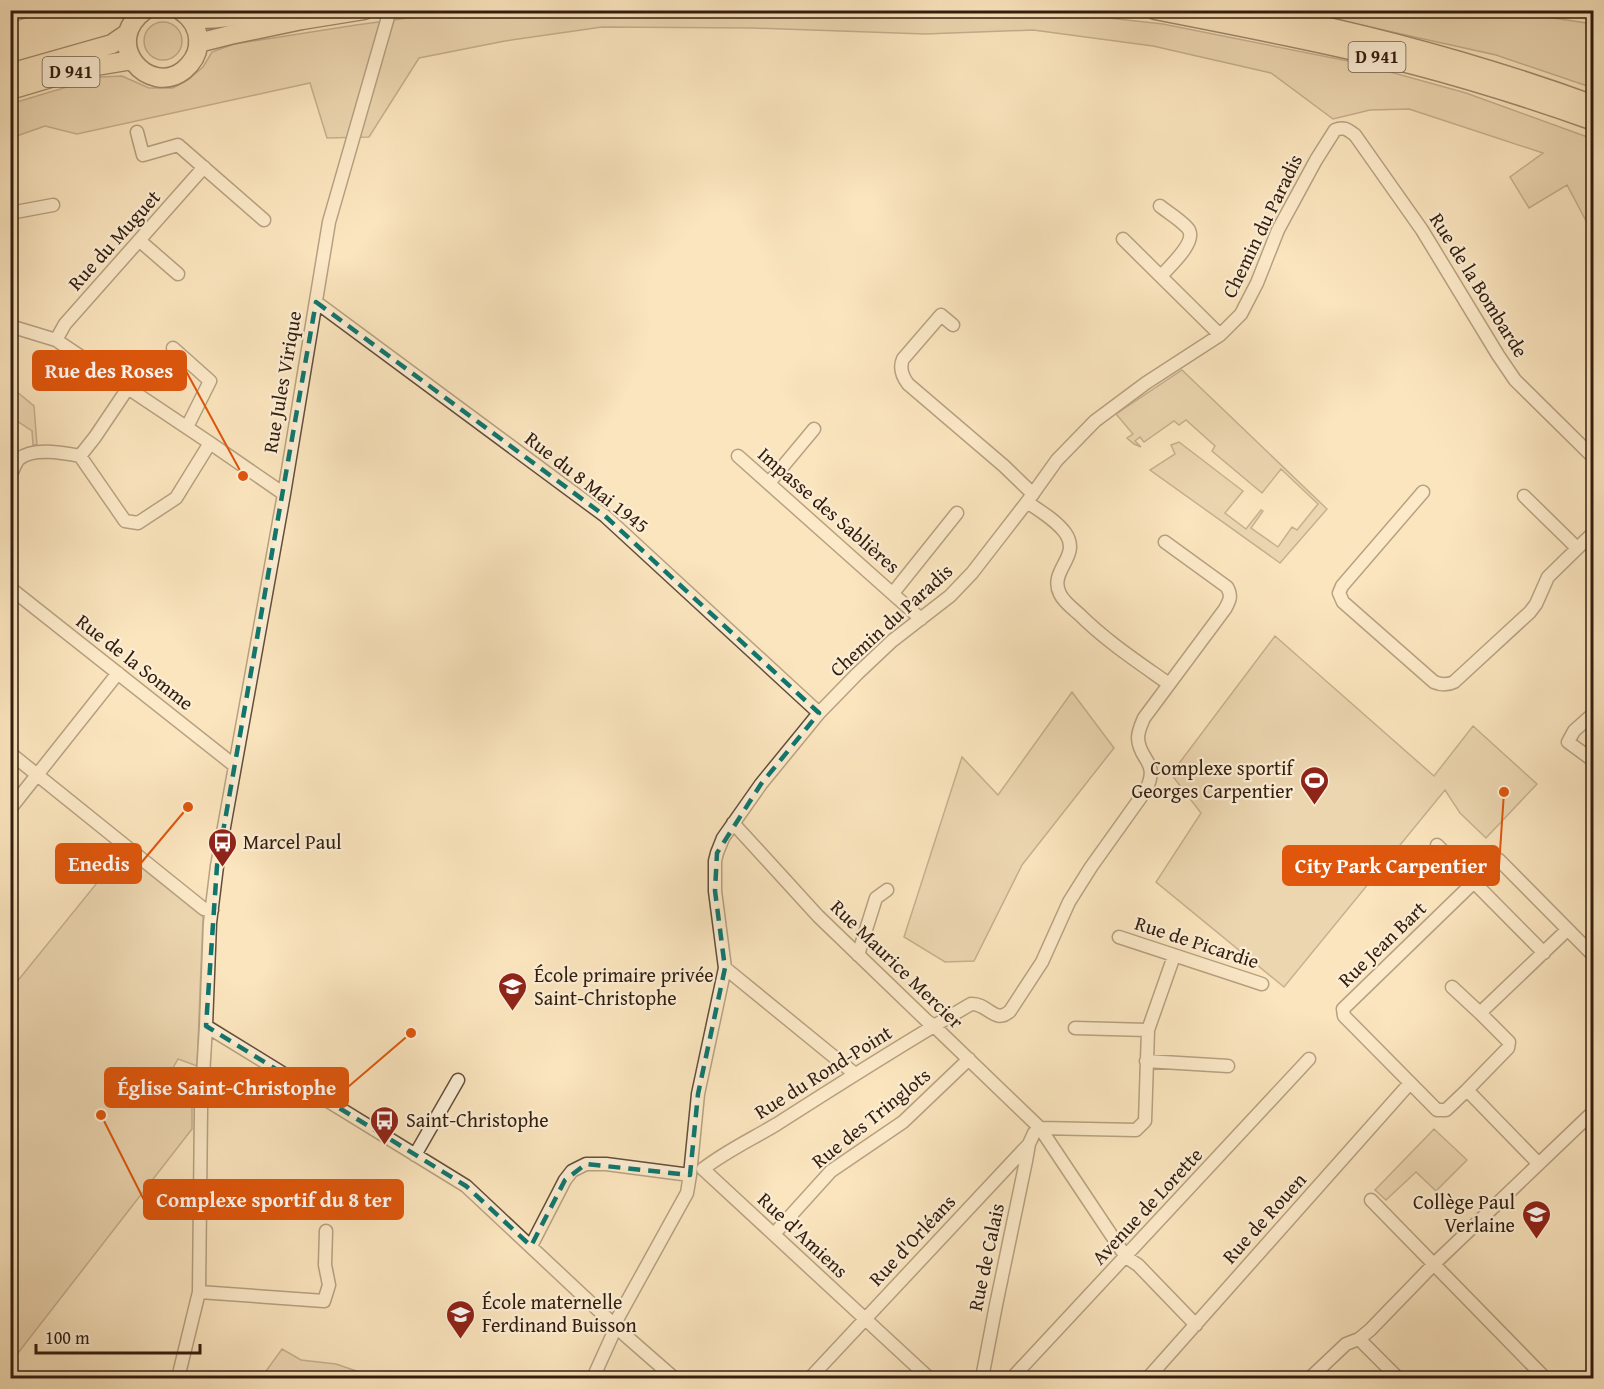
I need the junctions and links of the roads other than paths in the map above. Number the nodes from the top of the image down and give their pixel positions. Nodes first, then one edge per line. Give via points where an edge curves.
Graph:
1 (28, 10) edge
2 (263, 10) edge
3 (364, 10) edge
4 (390, 10) edge
5 (1155, 10) edge
6 (1246, 10) edge
7 (184, 14) edge
8 (10, 16) edge
9 (136, 18) edge
10 (198, 44) junction
11 (132, 60) junction
12 (10, 73) edge
13 (10, 90) edge
14 (1593, 105) edge
15 (1593, 121) edge
16 (1339, 128) joint
17 (137, 132) dead end
18 (204, 167) junction
19 (53, 205) dead end
20 (1160, 206) dead end
21 (10, 213) edge
22 (264, 220) dead end
23 (1123, 239) dead end
24 (140, 241) junction
25 (178, 274) dead end
26 (1161, 276) junction
27 (316, 302) junction
28 (953, 325) dead end
29 (10, 326) edge
30 (1220, 335) junction
31 (56, 340) junction
32 (173, 348) dead end
33 (128, 388) junction
34 (187, 427) junction
35 (814, 429) dead end
36 (210, 443) junction
37 (80, 456) junction
38 (738, 456) dead end
39 (1593, 458) edge
40 (10, 476) edge
41 (769, 483) junction
42 (1423, 492) dead end
43 (284, 494) junction
44 (1524, 496) dead end
45 (1030, 498) junction
46 (957, 513) dead end
47 (1593, 532) edge
48 (1165, 542) dead end
49 (1577, 548) junction
50 (10, 588) edge
51 (893, 593) junction
52 (921, 619) junction
53 (118, 673) junction
54 (1169, 684) junction
55 (819, 712) junction
56 (1593, 713) edge
57 (10, 753) edge
58 (1593, 761) edge
59 (235, 766) junction
60 (37, 774) junction
61 (10, 809) edge
62 (733, 822) junction
63 (1437, 845) dead end
64 (1474, 882) junction
65 (886, 890) dead end
66 (212, 910) junction
67 (1568, 930) junction
68 (1119, 938) dead end
69 (1544, 952) junction
70 (858, 955) junction
71 (1174, 956) junction
72 (1593, 956) edge
73 (725, 968) junction
74 (1262, 984) dead end
75 (1452, 987) dead end
76 (1480, 1013) junction
77 (206, 1026) junction
78 (934, 1026) junction
79 (1075, 1028) dead end
80 (1148, 1030) junction
81 (969, 1059) junction
82 (1309, 1059) dead end
83 (1146, 1061) junction
84 (1228, 1066) dead end
85 (855, 1074) junction
86 (458, 1080) dead end
87 (1410, 1083) junction
88 (1467, 1090) junction
89 (1591, 1119) edge
90 (1041, 1128) junction
91 (1029, 1144) junction
92 (415, 1155) junction
93 (1538, 1163) junction
94 (694, 1171) junction
95 (1371, 1200) dead end
96 (326, 1231) dead end
97 (774, 1234) junction
98 (531, 1246) junction
99 (1126, 1257) junction
100 (1434, 1264) junction
101 (199, 1292) junction
102 (864, 1319) junction
103 (614, 1324) junction
104 (1196, 1325) junction
105 (1359, 1339) junction
106 (178, 1378) edge
107 (593, 1378) edge
108 (674, 1378) edge
109 (810, 1378) edge
110 (929, 1378) edge
111 (982, 1378) edge
112 (1012, 1378) edge
113 (1148, 1378) edge
114 (1310, 1378) edge
115 (1398, 1378) edge
116 (1545, 1378) edge

1 - 8 street
2 - 7 highway via 201,20
3 - 10 highway
4 - 27 street, Rue Jules Virique via 329,222
5 - 15 highway, D 941 via 1416,66
6 - 14 highway, D 941 via 1420,50
7 - 10 highway via 194,25
9 - 11 highway via 127,42
9 - 12 highway, D 941 via 112,44
10 - 11 highway via 190,64 171,76 149,74
11 - 13 highway, D 941 via 84,68
16 - 30 street, Chemin du Paradis via 1316,160 1278,230 1241,314
16 - 39 street, Rue de la Bombarde via 1355,135 1411,214 1515,380
17 - 18 street via 143,155 178,145
18 - 22 street
18 - 24 street, Rue du Muguet
19 - 21 street
20 - 26 street via 1191,235 1188,245
23 - 26 street
24 - 25 street
24 - 31 street, Rue du Muguet via 65,324
26 - 30 street
27 - 43 street, Rue Jules Virique
27 - 55 street, Rue du 8 Mai 1945 via 605,516
28 - 45 street via 941,315 903,359 902,373 908,384 1004,466
29 - 31 street
30 - 45 street, Chemin du Paradis via 1095,421 1057,460
31 - 33 street
32 - 34 street via 210,381
33 - 34 street
33 - 37 street
34 - 36 street
35 - 41 street
36 - 37 street via 176,498 138,523 125,520
36 - 43 street
37 - 40 street via 58,451 29,454 18,460
38 - 41 street, Impasse des Sablières
41 - 51 street, Impasse des Sablières
42 - 49 street via 1339,592 1343,602 1438,684 1454,682 1530,612 1548,576
43 - 59 street, Rue Jules Virique
44 - 49 street
45 - 52 street, Chemin du Paradis via 972,573
45 - 54 street via 1070,543 1071,550 1058,579 1058,590 1064,600 1107,640
46 - 51 street
47 - 49 street
48 - 54 street via 1231,593 1225,609
50 - 53 street, Rue de la Somme
51 - 52 street, Impasse des Sablières
52 - 55 street, Chemin du Paradis via 892,641
53 - 59 street, Rue de la Somme
53 - 60 street
54 - 78 street, Rue du Rond-Point via 1144,718 1139,732 1139,745 1151,771 1146,790 1091,867 1042,962 1010,1011 999,1016 975,1003
55 - 62 street, Chemin du Paradis
56 - 58 street via 1568,742
57 - 60 street
59 - 66 street, Rue Jules Virique
60 - 61 street
60 - 66 street via 204,909
62 - 70 street, Rue Maurice Mercier
62 - 73 street, Chemin du Paradis via 715,861
63 - 64 street
64 - 67 street, Rue Jean Bart via 1498,860
64 - 69 street
64 - 87 street, Rue Jean Bart via 1343,1009 1344,1016
65 - 70 street via 876,898
66 - 77 street, Rue Jules Virique
67 - 69 street
67 - 72 street
68 - 71 street, Rue de Picardie
69 - 76 street
70 - 78 street, Rue Maurice Mercier
71 - 74 street, Rue de Picardie
71 - 80 street
73 - 85 street
73 - 94 street, Chemin du Paradis via 698,1094
75 - 76 street
76 - 88 street, Rue Jean Bart via 1509,1042 1508,1048
77 - 92 street
77 - 101 street, Rue Jules Virique
78 - 81 street, Rue Maurice Mercier
78 - 85 street, Rue du Rond-Point
79 - 80 street
80 - 83 street
81 - 90 street, Rue Maurice Mercier
81 - 97 street, Rue des Tringlots via 903,1122 831,1171
82 - 99 street, Avenue de Lorette
83 - 84 street
83 - 90 street via 1144,1121 1136,1130
85 - 94 street, Rue du Rond-Point
86 - 92 street
87 - 88 street, Rue Jean Bart via 1437,1110 1446,1110
87 - 104 street, Rue de Rouen
88 - 93 street
89 - 93 street
90 - 91 street, Rue d'Orléans
90 - 99 street, Rue Maurice Mercier
91 - 102 street, Rue d'Orléans
91 - 111 street, Rue de Calais
92 - 98 street via 466,1186
93 - 100 street
94 - 97 street, Rue d'Amiens
94 - 98 street via 586,1164 565,1180
94 - 103 street, Chemin du Paradis via 683,1201
95 - 100 street
96 - 101 street via 329,1286 324,1301
97 - 102 street, Rue d'Amiens
98 - 103 street
99 - 104 street, Rue Maurice Mercier
99 - 112 street, Avenue de Lorette
100 - 105 street
100 - 116 street
101 - 106 street, Rue Jules Virique
102 - 109 street, Rue d'Orléans
102 - 110 street, Rue d'Amiens
103 - 107 street, Chemin du Paradis
103 - 108 street
104 - 113 street, Rue de Rouen
105 - 114 street via 1346,1344
105 - 115 street

